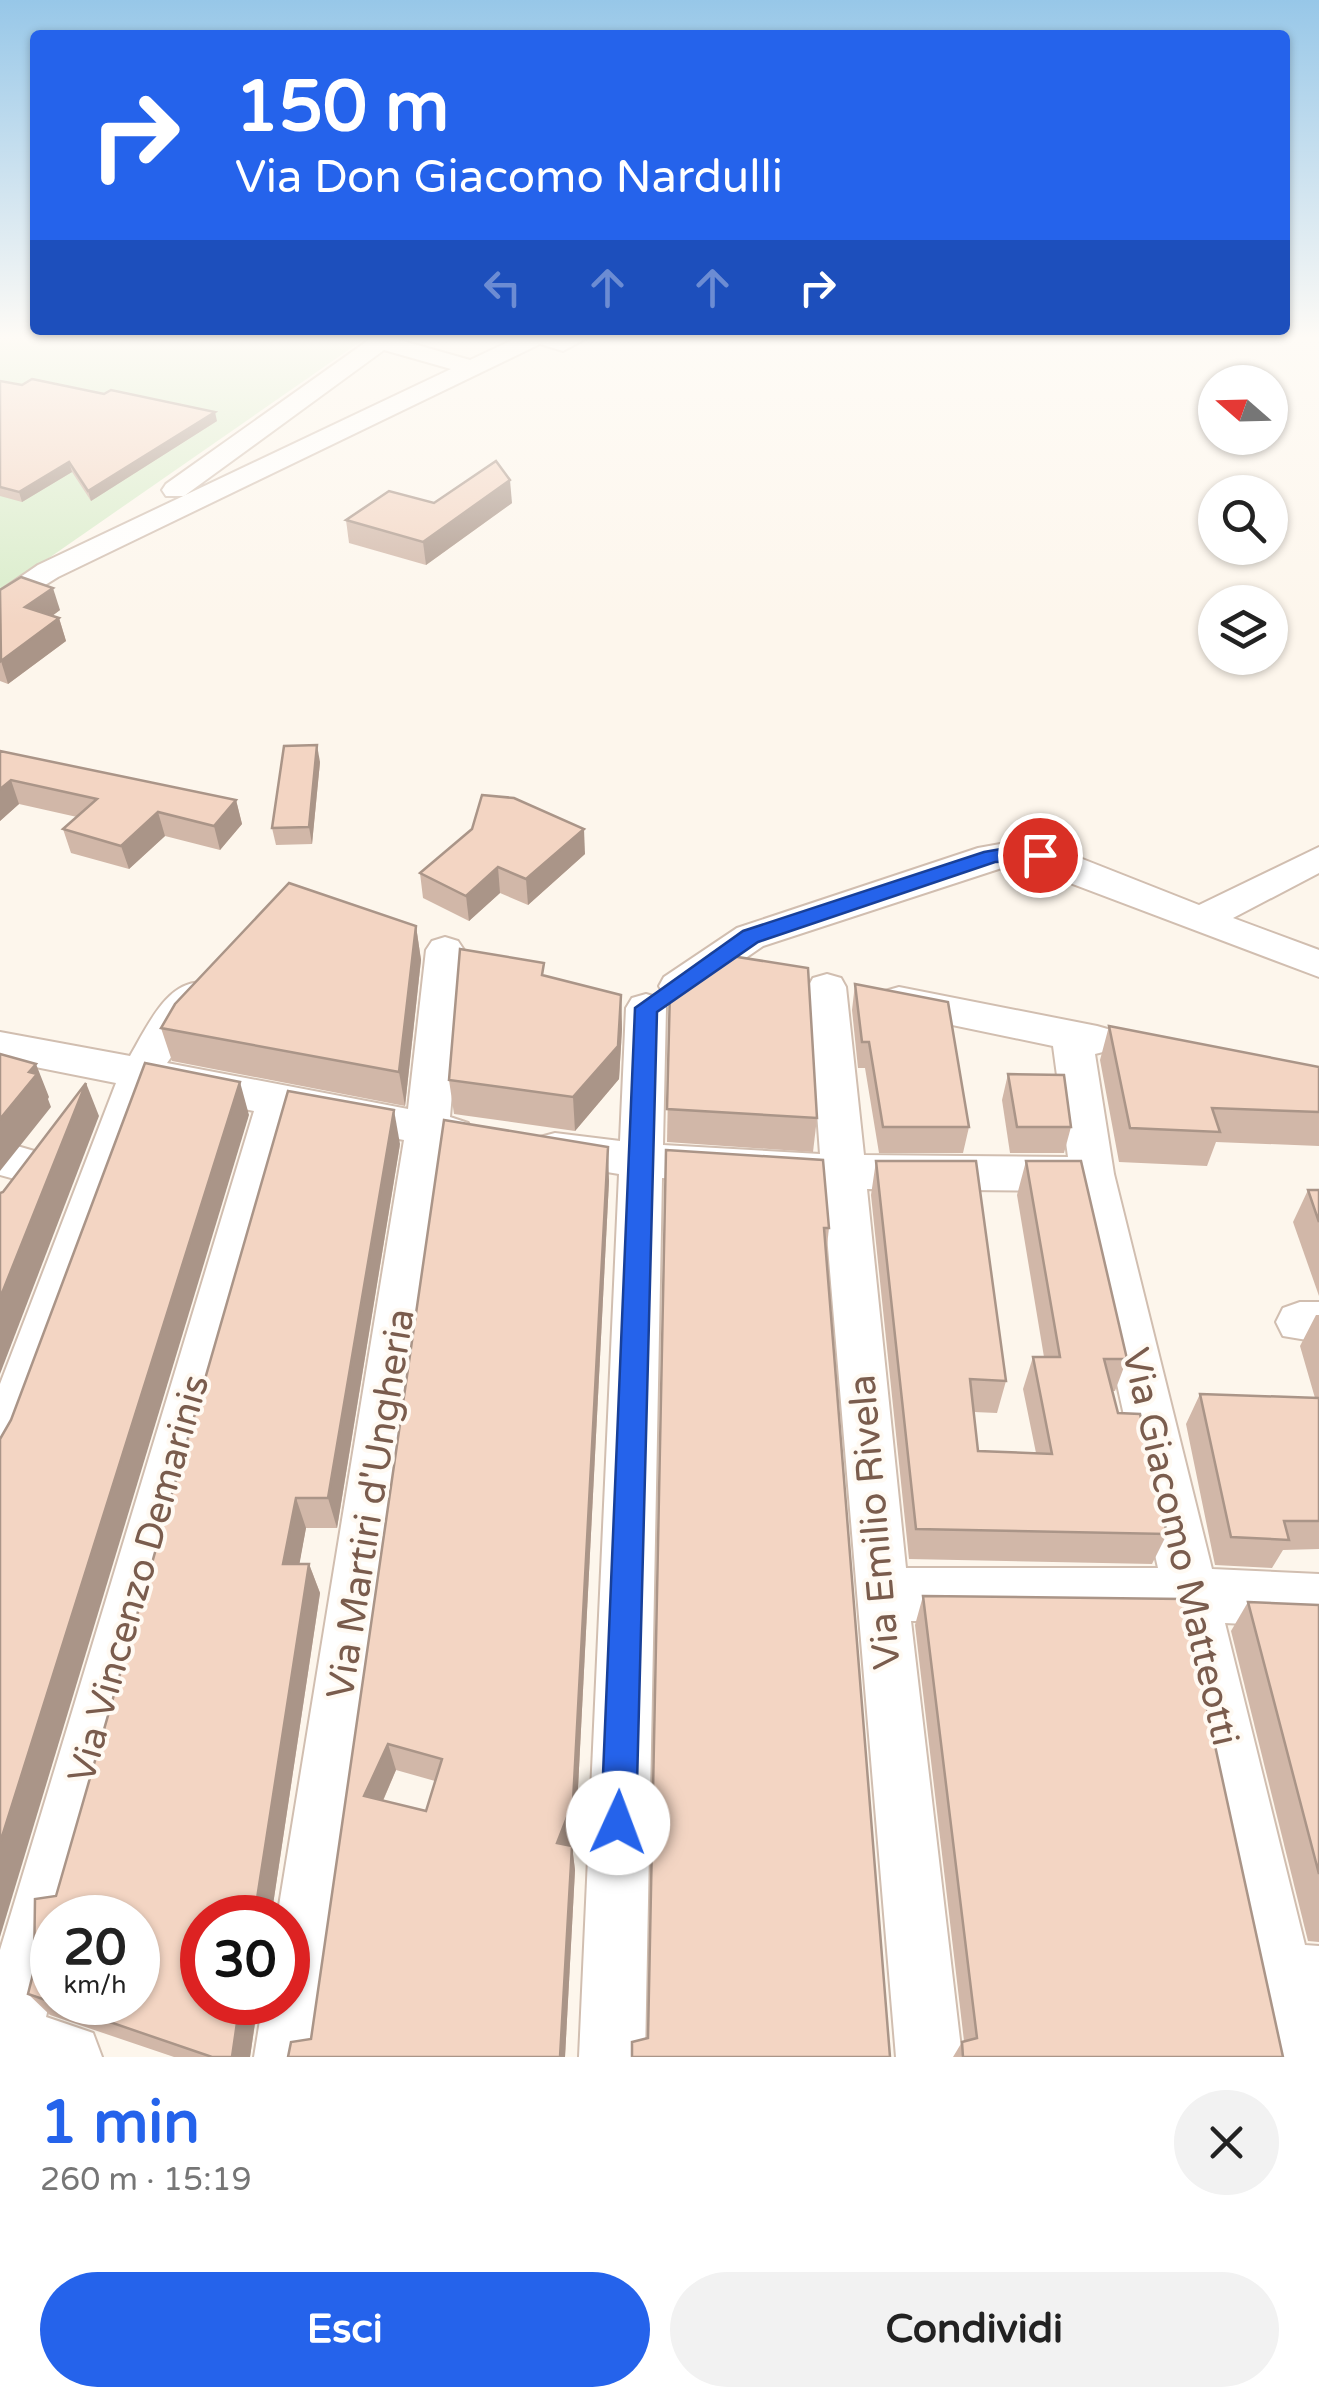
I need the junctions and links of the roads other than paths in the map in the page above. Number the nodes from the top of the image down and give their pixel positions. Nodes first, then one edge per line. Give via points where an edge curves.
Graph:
1 (254, 433) edge
2 (284, 433) edge
3 (339, 433) edge
4 (194, 476) junction
5 (92, 550) junction
6 (0, 604) edge
7 (1319, 858) edge
8 (1201, 920) junction
9 (445, 950) dead end
10 (225, 963) edge
11 (1319, 964) edge
12 (702, 969) junction
13 (791, 982) junction
14 (1072, 1034) junction
15 (0, 1046) edge
16 (1129, 1046) edge
17 (112, 1079) junction
18 (278, 1101) junction
19 (427, 1131) junction
20 (638, 1160) junction
21 (1092, 1174) junction
22 (845, 1176) junction
23 (0, 1450) edge
24 (881, 1594) junction
25 (1192, 1595) junction
26 (1319, 1601) edge
27 (1300, 1977) edge
28 (2, 2044) edge
29 (70, 2057) edge
30 (287, 2057) edge
31 (612, 2057) edge
32 (929, 2057) edge
33 (1300, 2057) edge

1 - 4 street
2 - 4 street
3 - 5 street
4 - 5 street
5 - 6 street
7 - 8 street
8 - 11 street
8 - 12 street via 1018,852 750,936
9 - 19 street, Via Martiri d'Ungheria
10 - 17 street
12 - 13 street
12 - 20 street via 627,1004
13 - 14 street
13 - 22 street, Via Emilio Rivela
14 - 16 street
14 - 21 street, Via Giacomo Matteotti
15 - 17 street
17 - 18 street
17 - 23 street
18 - 19 street
18 - 28 street, Via Vincenzo Demarinis
19 - 20 street
19 - 30 street, Via Martiri d'Ungheria
20 - 22 street
20 - 31 street
21 - 22 street
21 - 25 street, Via Giacomo Matteotti
22 - 24 street, Via Emilio Rivela
24 - 25 street
24 - 32 street, Via Emilio Rivela
25 - 26 street
25 - 27 street, Via Giacomo Matteotti
27 - 33 street, Via Giacomo Matteotti
28 - 29 street

